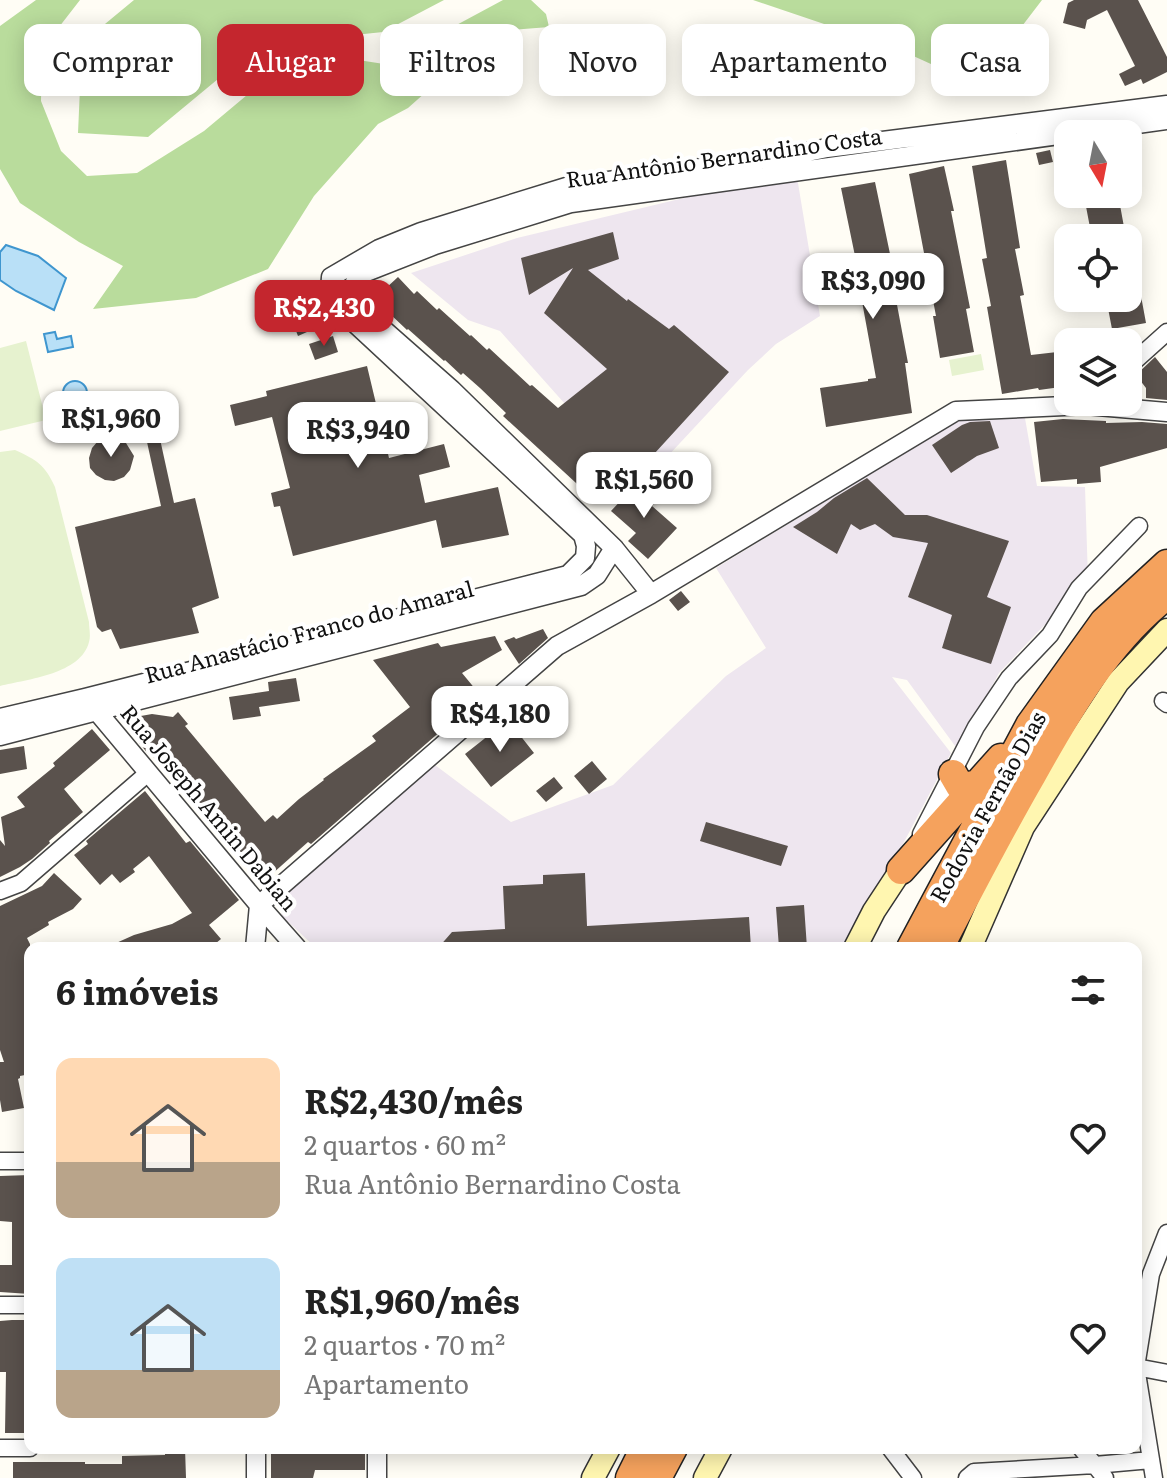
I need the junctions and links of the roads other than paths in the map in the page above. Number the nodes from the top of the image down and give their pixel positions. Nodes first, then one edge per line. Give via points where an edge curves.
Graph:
1 (1167, 105) edge
2 (1141, 116) junction
3 (1167, 120) edge
4 (1167, 332) edge
5 (1142, 354) edge
6 (446, 396) junction
7 (1054, 405) edge
8 (1142, 409) edge
9 (1167, 412) edge
10 (1139, 526) dead end
11 (583, 535) joint
12 (614, 548) junction
13 (1167, 564) edge
14 (651, 594) junction
15 (1167, 595) edge
16 (1167, 630) edge
17 (91, 705) junction
18 (0, 718) edge
19 (1030, 725) junction
20 (0, 736) edge
21 (148, 773) junction
22 (965, 779) junction
23 (1023, 827) junction
24 (901, 870) joint
25 (0, 891) edge
26 (259, 905) junction
27 (256, 942) edge
28 (292, 942) edge
29 (858, 942) edge
30 (914, 942) edge
31 (945, 942) edge
32 (946, 942) edge
33 (973, 942) edge
34 (0, 1161) edge
35 (24, 1161) edge
36 (1167, 1233) edge
37 (1142, 1288) edge
38 (0, 1305) edge
39 (24, 1305) edge
40 (1142, 1368) edge
41 (1167, 1373) edge
42 (1142, 1404) edge
43 (0, 1448) edge
44 (24, 1448) edge
45 (256, 1454) edge
46 (377, 1454) edge
47 (606, 1454) edge
48 (634, 1454) edge
49 (642, 1454) edge
50 (670, 1454) edge
51 (718, 1454) edge
52 (895, 1454) edge
53 (1086, 1454) edge
54 (1151, 1460) junction
55 (1100, 1472) edge
56 (256, 1478) edge
57 (377, 1478) edge
58 (593, 1478) edge
59 (630, 1478) edge
60 (657, 1478) edge
61 (705, 1478) edge
62 (913, 1478) edge
63 (967, 1478) edge
64 (1154, 1478) edge

1 - 2 street, Rua Antônio Bernardino Costa
2 - 3 street, Rua Antônio Bernardino Costa
2 - 6 street, Rua Antônio Bernardino Costa via 571,203 364,273 351,291 354,301
4 - 5 street
6 - 11 street, Rua Antônio Bernardino Costa
6 - 12 street, Rua Antônio Bernardino Costa
7 - 14 street via 956,411
8 - 9 street
10 - 22 street via 1079,588 1050,635 1009,678 976,727
11 - 17 street, Rua Anastácio Franco do Amaral via 585,558 568,575
12 - 14 street, Rua Antônio Bernardino Costa
12 - 17 street, Rua Anastácio Franco do Amaral via 597,575 581,586
13 - 19 highway, Rodovia Fernão Dias via 1104,622
14 - 26 street via 557,646
15 - 31 highway, Rodovia Fernão Dias via 1099,665 1003,825
16 - 23 main road, Rodovia Fernão Dias via 1118,682
17 - 18 street, Rua Anastácio Franco do Amaral
17 - 20 street, Rua Anastácio Franco do Amaral
17 - 21 street, Rua Joseph Amin Dabian
19 - 22 highway
19 - 30 highway, Rodovia Fernão Dias
21 - 25 street via 21,883
21 - 26 street, Rua Joseph Amin Dabian
22 - 24 highway
23 - 32 highway
23 - 33 main road, Rodovia Fernão Dias
24 - 29 main road, Rodovia Fernão Dias
26 - 27 street
26 - 28 street, Rua Joseph Amin Dabian
34 - 35 street
36 - 37 street
38 - 39 street
40 - 41 street
42 - 54 street
43 - 44 street
45 - 56 street
46 - 57 street
47 - 58 main road
48 - 59 highway
49 - 59 highway
50 - 60 highway
51 - 61 main road
52 - 62 street
53 - 55 street
54 - 55 street
54 - 64 street
55 - 63 street via 974,1472

